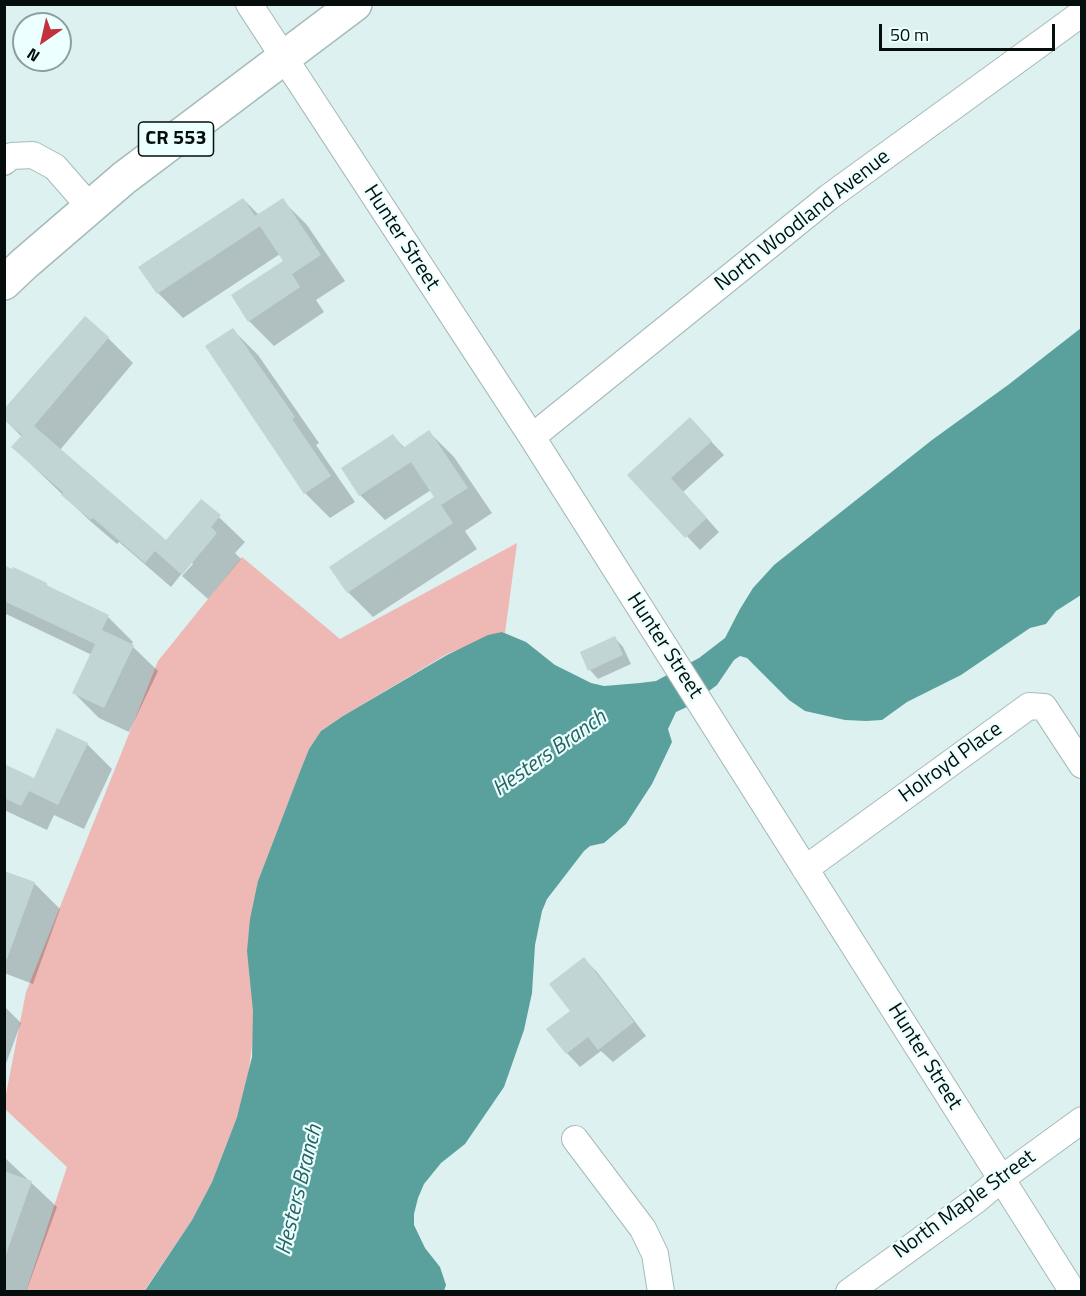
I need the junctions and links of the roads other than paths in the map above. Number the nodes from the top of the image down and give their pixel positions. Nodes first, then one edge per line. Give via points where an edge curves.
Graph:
1 (249, 4) edge
2 (355, 4) edge
3 (1082, 14) edge
4 (284, 60) junction
5 (4, 162) edge
6 (90, 207) junction
7 (4, 283) edge
8 (532, 437) junction
9 (1082, 765) edge
10 (805, 869) junction
11 (1082, 1120) edge
12 (575, 1139) dead end
13 (1001, 1179) junction
14 (661, 1292) edge
15 (849, 1292) edge
16 (1073, 1292) edge

1 - 4 street, Hunter Street
2 - 4 main road, CR 553
3 - 8 street, North Woodland Avenue via 829,197
4 - 6 main road, CR 553 via 159,150
4 - 8 street, Hunter Street
5 - 6 street via 11,156 33,155 55,167
6 - 7 main road, CR 553
8 - 10 street, Hunter Street
9 - 10 street, Holroyd Place via 1044,706 1029,706
10 - 13 street, Hunter Street
11 - 13 street, North Maple Street
12 - 14 street via 643,1229 655,1254
13 - 15 street, North Maple Street
13 - 16 street, Hunter Street

